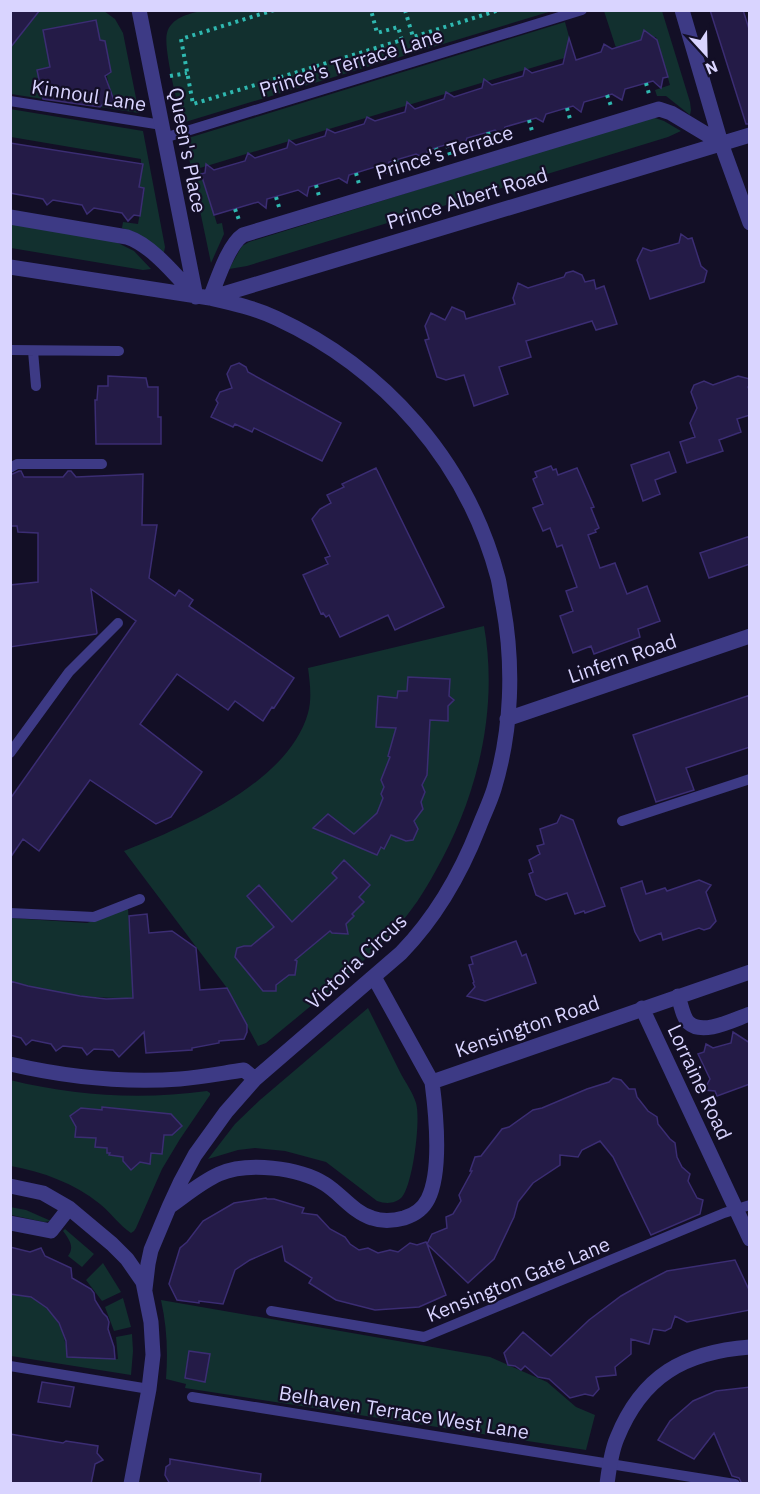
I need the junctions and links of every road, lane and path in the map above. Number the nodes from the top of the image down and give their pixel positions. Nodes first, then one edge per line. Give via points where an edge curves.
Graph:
1 (139, 10) edge
2 (274, 10) edge
3 (371, 10) edge
4 (405, 10) edge
5 (499, 10) edge
6 (582, 10) edge
7 (682, 10) edge
8 (646, 83) dead end
9 (607, 95) dead end
10 (649, 95) dead end
11 (10, 101) edge
12 (611, 107) dead end
13 (567, 108) dead end
14 (529, 120) dead end
15 (570, 120) dead end
16 (163, 131) junction
17 (532, 131) dead end
18 (488, 132) dead end
19 (750, 135) edge
20 (721, 143) junction
21 (491, 144) dead end
22 (447, 145) dead end
23 (436, 148) dead end
24 (451, 156) dead end
25 (396, 160) dead end
26 (440, 160) dead end
27 (399, 172) dead end
28 (356, 173) dead end
29 (359, 184) dead end
30 (316, 185) dead end
31 (276, 197) dead end
32 (319, 197) dead end
33 (236, 209) dead end
34 (280, 209) dead end
35 (10, 217) edge
36 (240, 222) dead end
37 (750, 223) edge
38 (10, 267) edge
39 (203, 298) junction
40 (10, 350) edge
41 (33, 351) junction
42 (119, 351) dead end
43 (36, 386) dead end
44 (102, 464) dead end
45 (10, 468) edge
46 (118, 623) dead end
47 (750, 636) edge
48 (507, 719) junction
49 (10, 753) edge
50 (750, 779) edge
51 (622, 821) dead end
52 (140, 899) dead end
53 (10, 913) edge
54 (750, 972) edge
55 (374, 977) junction
56 (678, 996) junction
57 (642, 1008) junction
58 (750, 1014) edge
59 (10, 1064) edge
60 (255, 1079) junction
61 (432, 1082) junction
62 (10, 1186) edge
63 (169, 1207) junction
64 (743, 1207) edge
65 (69, 1208) junction
66 (10, 1223) edge
67 (750, 1239) edge
68 (145, 1289) junction
69 (271, 1311) dead end
70 (750, 1347) edge
71 (10, 1366) edge
72 (149, 1389) junction
73 (192, 1397) dead end
74 (610, 1463) junction
75 (131, 1484) edge
76 (607, 1484) edge
77 (735, 1484) edge

1 - 16 street, Queen's Place
2 - 3 path via 182,39 193,104 402,40 398,27 377,33
4 - 5 path via 413,37
6 - 16 lane, Prince's Terrace Lane
7 - 20 street
8 - 10 path
9 - 12 path
11 - 16 lane, Kinnoul Lane
13 - 15 path
14 - 17 path
16 - 39 street, Queen's Place
18 - 21 path
19 - 20 street, Prince Albert Road
20 - 37 street
20 - 39 street, Prince Albert Road
20 - 39 street, Prince's Terrace via 659,109 243,235
22 - 24 path
23 - 26 path
25 - 27 path
28 - 29 path
30 - 32 path
31 - 34 path
33 - 36 path
35 - 39 street via 135,239
38 - 39 street, Victoria Circus
39 - 48 street, Victoria Circus via 274,317 352,362 397,401 444,459 475,516 498,579 509,642
40 - 41 lane
41 - 42 lane
41 - 43 lane
44 - 45 lane via 16,464
46 - 49 lane via 69,672
47 - 48 street, Linfern Road
48 - 55 street, Victoria Circus via 494,789 460,871 418,936
50 - 51 lane
52 - 53 lane via 94,917
54 - 56 street, Kensington Road
55 - 60 street, Victoria Circus
55 - 61 street
56 - 57 street, Kensington Road
56 - 58 street via 688,1022 701,1028
57 - 61 street, Kensington Road
57 - 64 street, Lorraine Road
59 - 60 street via 106,1079 174,1079 244,1070
60 - 63 street, Victoria Circus via 195,1155
61 - 63 street via 437,1120 435,1176 428,1200 409,1216 395,1221 369,1217 320,1181 304,1174 263,1168 220,1173
62 - 65 street via 43,1193
63 - 68 street, Victoria Circus via 151,1250
64 - 67 street, Lorraine Road
64 - 69 lane, Kensington Gate Lane via 424,1337
65 - 66 street via 51,1231
65 - 68 street via 127,1259
68 - 72 street via 153,1355
70 - 74 street via 697,1357 655,1379 630,1409
71 - 72 lane
72 - 75 street
73 - 74 lane, Belhaven Terrace West Lane
74 - 76 street
74 - 77 lane, Belhaven Terrace West Lane

